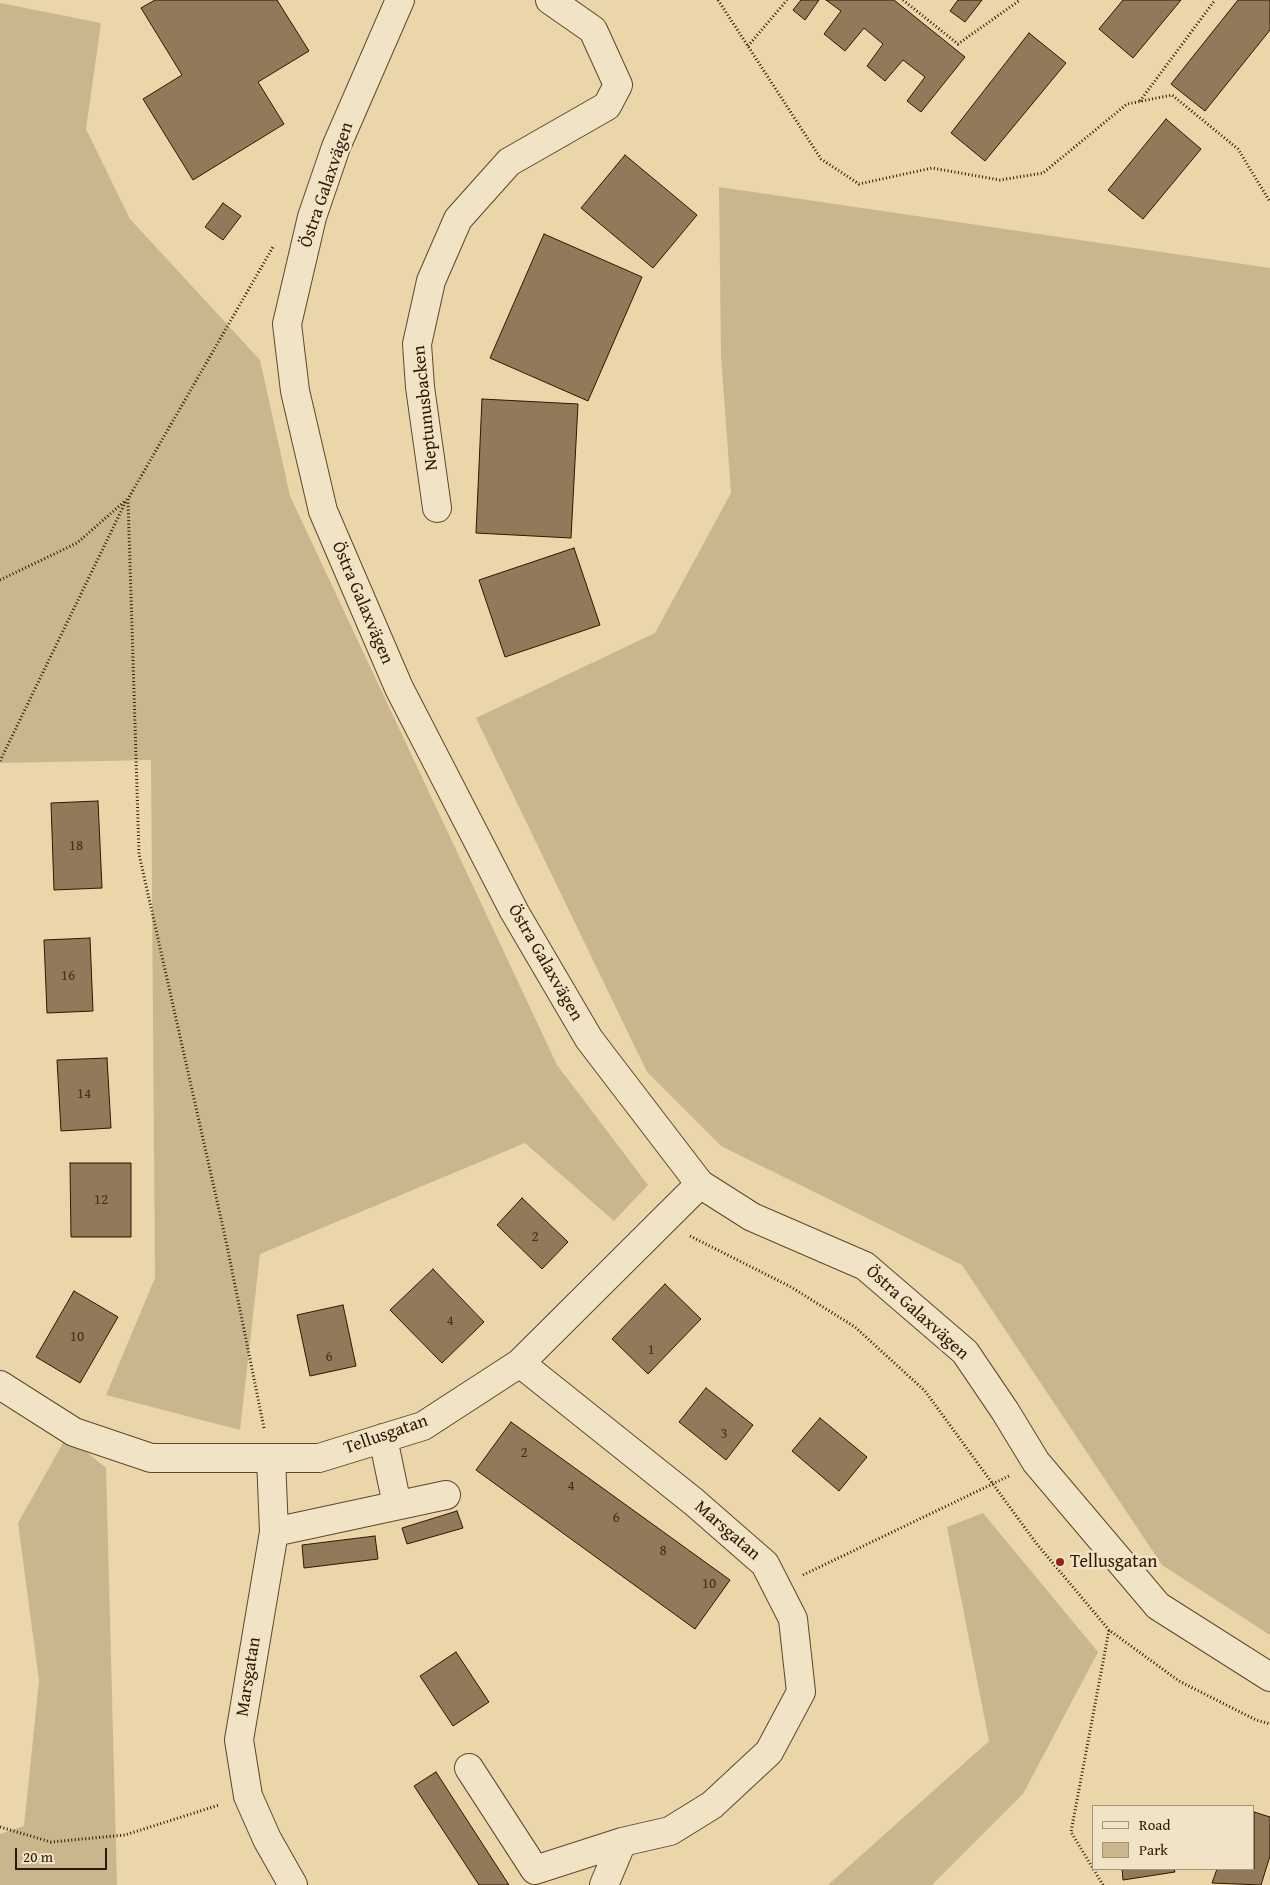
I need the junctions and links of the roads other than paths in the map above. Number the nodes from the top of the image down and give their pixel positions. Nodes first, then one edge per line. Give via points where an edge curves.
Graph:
1 (400, 0) edge
2 (550, 0) edge
3 (437, 508) dead end
4 (700, 1184) junction
5 (520, 1363) junction
6 (0, 1385) edge
7 (383, 1438) junction
8 (270, 1458) junction
9 (446, 1495) dead end
10 (397, 1505) junction
11 (274, 1532) junction
12 (1270, 1677) edge
13 (469, 1768) dead end
14 (622, 1842) junction
15 (293, 1885) edge
16 (604, 1885) edge

1 - 4 street, Östra Galaxvägen via 336,147 312,217 287,324 295,391 323,511 399,688 514,911 589,1039
2 - 3 street, Neptunusbacken via 593,30 618,85 607,106 509,162 458,219 431,280 417,344
4 - 5 street, Tellusgatan
4 - 12 street, Östra Galaxvägen via 752,1217 865,1266 965,1352 1036,1462 1158,1606
5 - 7 street, Tellusgatan via 423,1426
5 - 14 street, Marsgatan via 694,1502 765,1564 793,1619 801,1692 769,1752 712,1805 670,1831
6 - 8 street, Tellusgatan via 74,1432 151,1458
7 - 8 street, Tellusgatan via 320,1458
7 - 10 street
8 - 11 street, Marsgatan
9 - 10 street
10 - 11 street
11 - 15 street, Marsgatan via 239,1740 248,1796
13 - 14 street, Marsgatan via 535,1870
14 - 16 street

